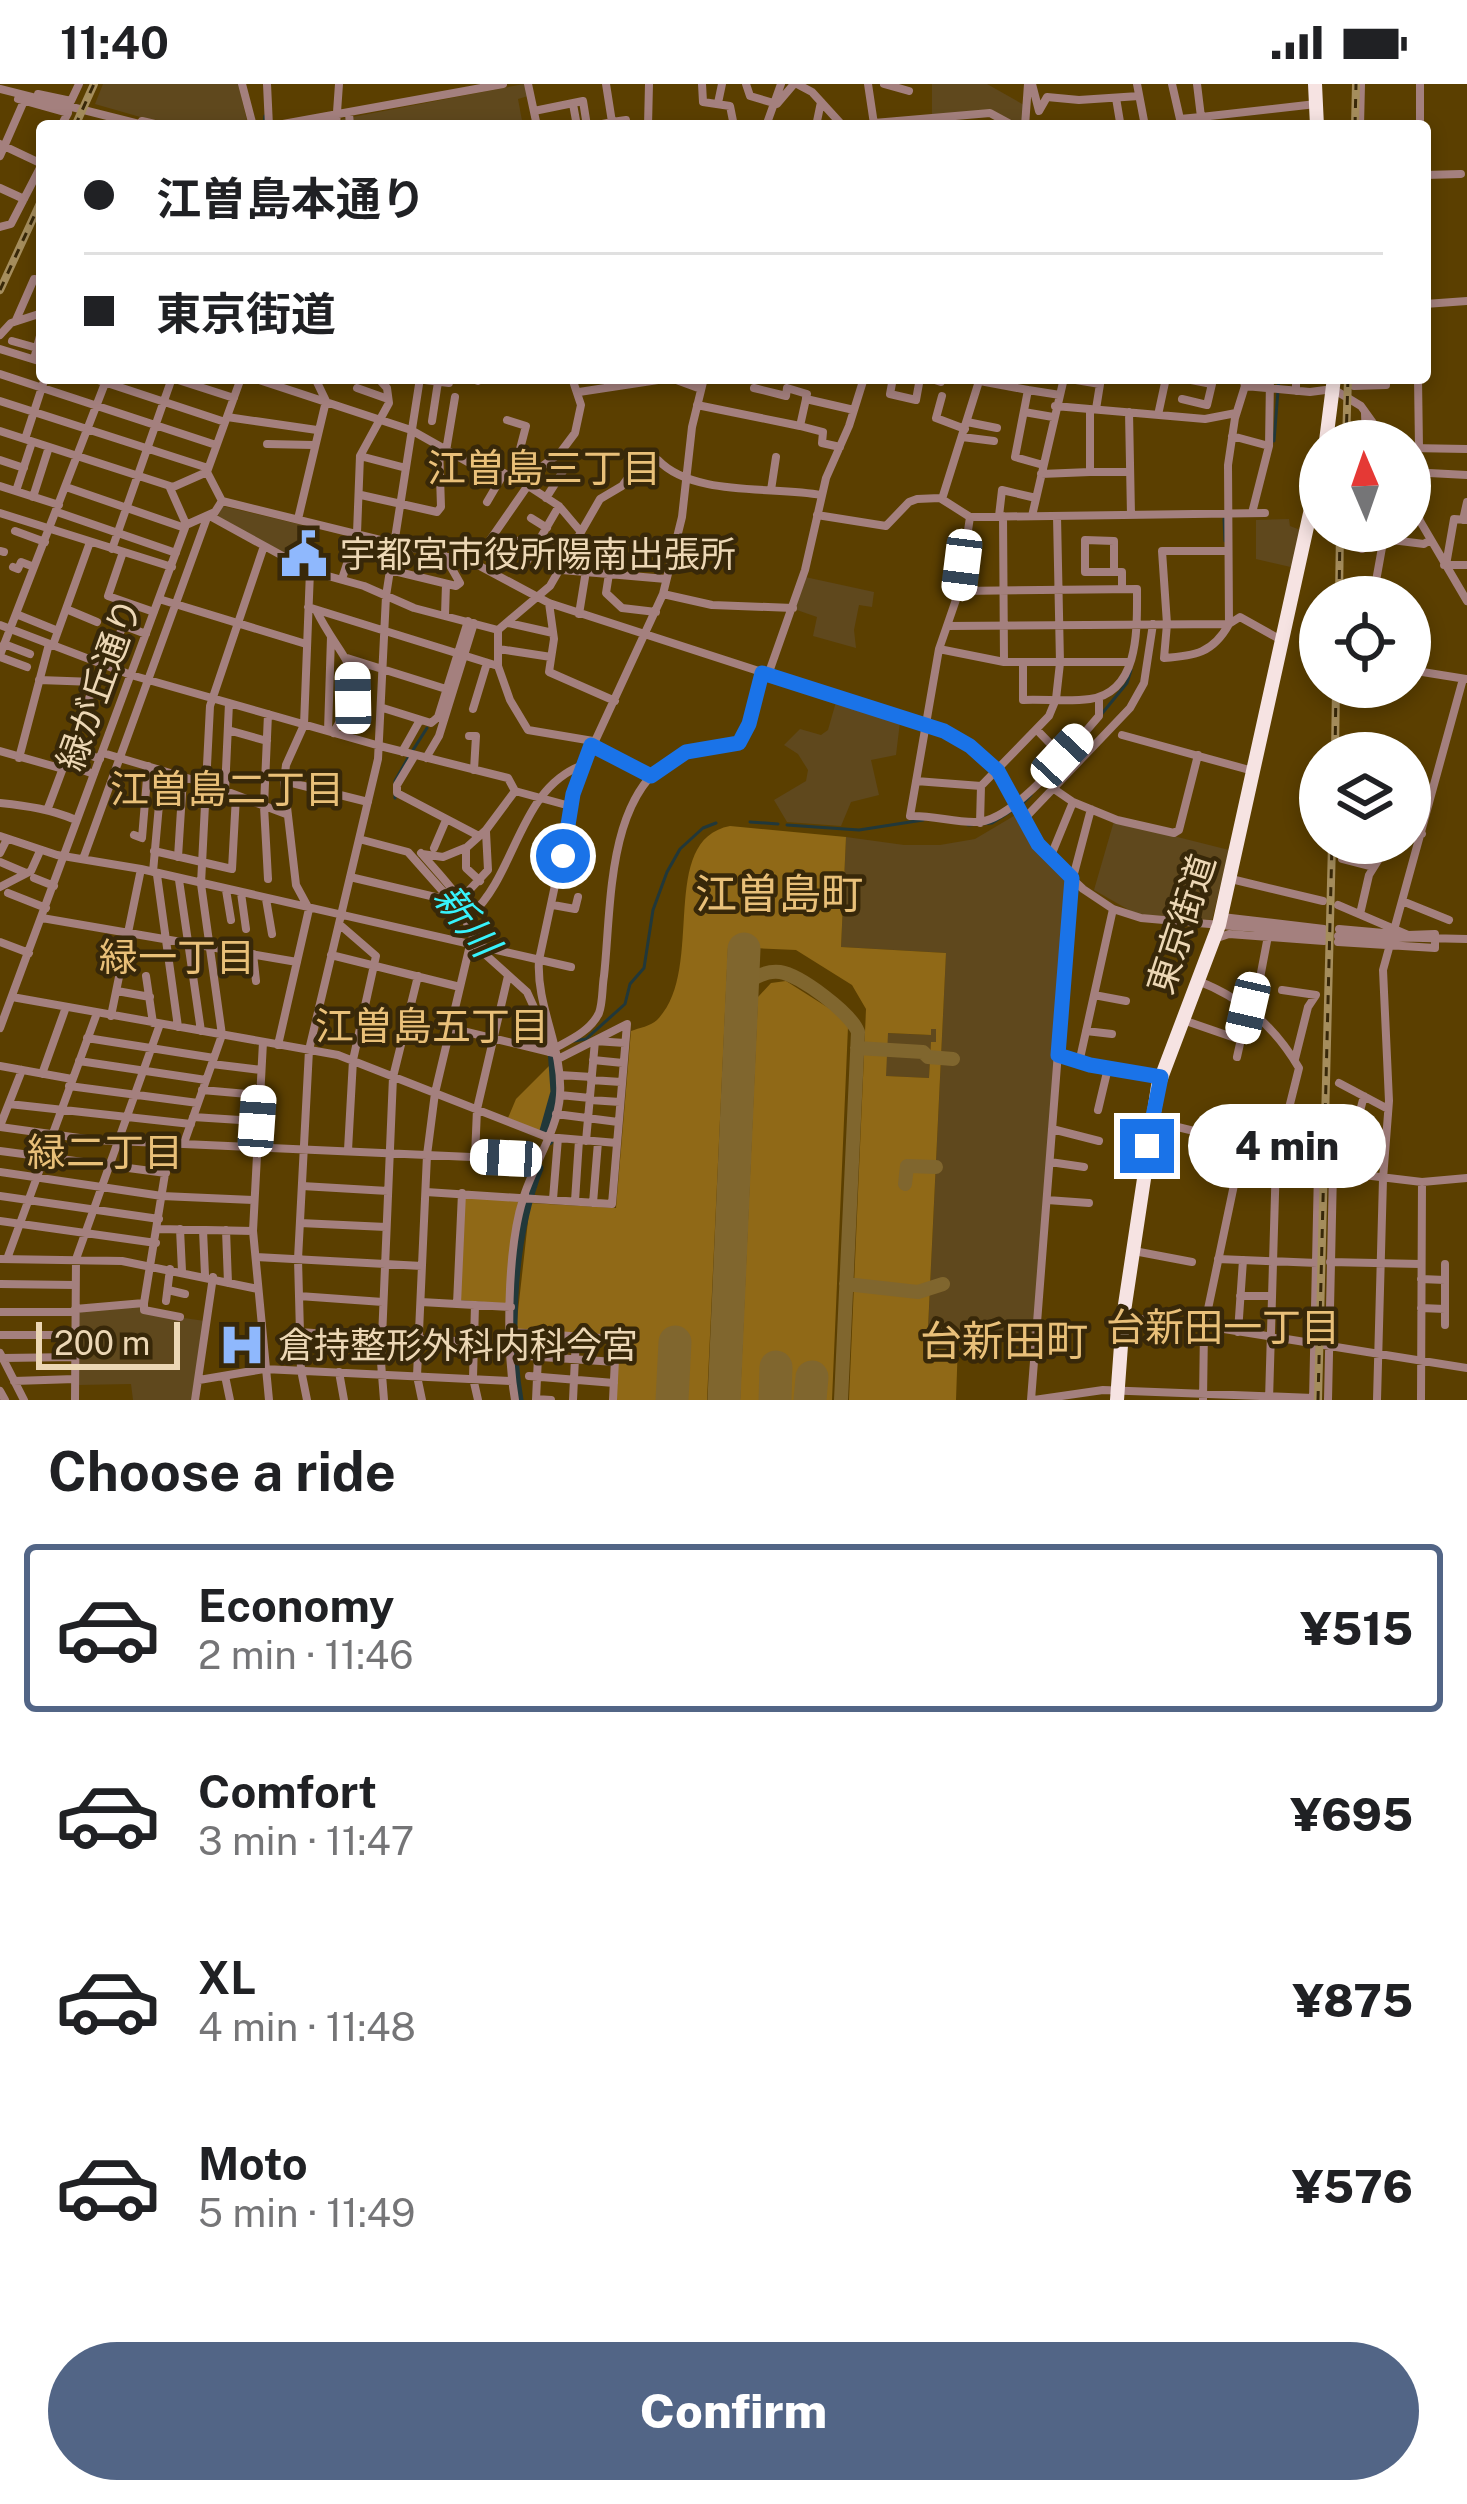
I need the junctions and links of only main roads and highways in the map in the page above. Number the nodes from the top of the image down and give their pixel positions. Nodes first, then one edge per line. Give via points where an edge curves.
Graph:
1 (1315, 84) edge
2 (1317, 120) edge
3 (1333, 384) edge
4 (1329, 420) edge
5 (1302, 552) edge
6 (1117, 1395) edge

1 - 2 highway
3 - 4 highway
5 - 6 highway, 東京街道 via 1218,927 1161,1077

